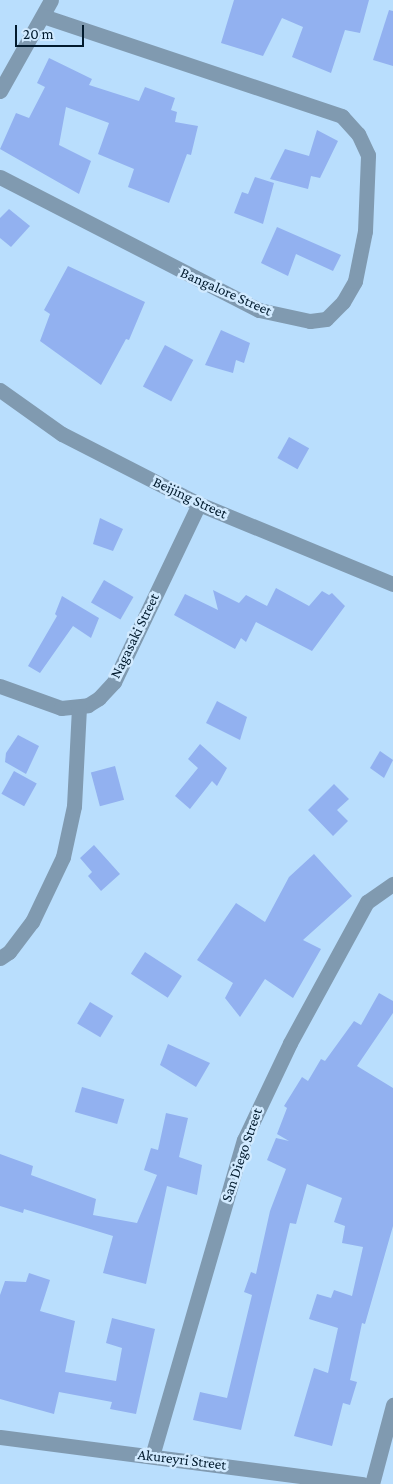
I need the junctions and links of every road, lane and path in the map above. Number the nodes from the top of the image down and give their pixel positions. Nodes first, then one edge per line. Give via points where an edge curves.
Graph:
1 (51, 0) edge
2 (43, 16) junction
3 (0, 91) edge
4 (0, 177) edge
5 (0, 390) edge
6 (199, 504) junction
7 (393, 584) edge
8 (0, 686) edge
9 (78, 707) junction
10 (393, 884) edge
11 (0, 958) edge
12 (393, 1405) edge
13 (0, 1437) edge
14 (152, 1456) junction
15 (363, 1484) edge
16 (372, 1484) edge

1 - 2 street
2 - 3 street
2 - 4 street, Bangalore Street via 342,116 358,134 368,155 365,231 355,281 326,319 310,321 268,313 223,294
5 - 6 street, Beijing Street via 70,438
6 - 7 street, Beijing Street
6 - 9 street, Nagasaki Street via 114,682 99,698
8 - 9 street, Nagasaki Street via 47,705
9 - 11 street via 74,806 63,857 32,922 9,952
10 - 14 street, San Diego Street via 367,902 290,1043 248,1131
12 - 16 street
13 - 14 street, Akureyri Street
14 - 15 street, Akureyri Street

